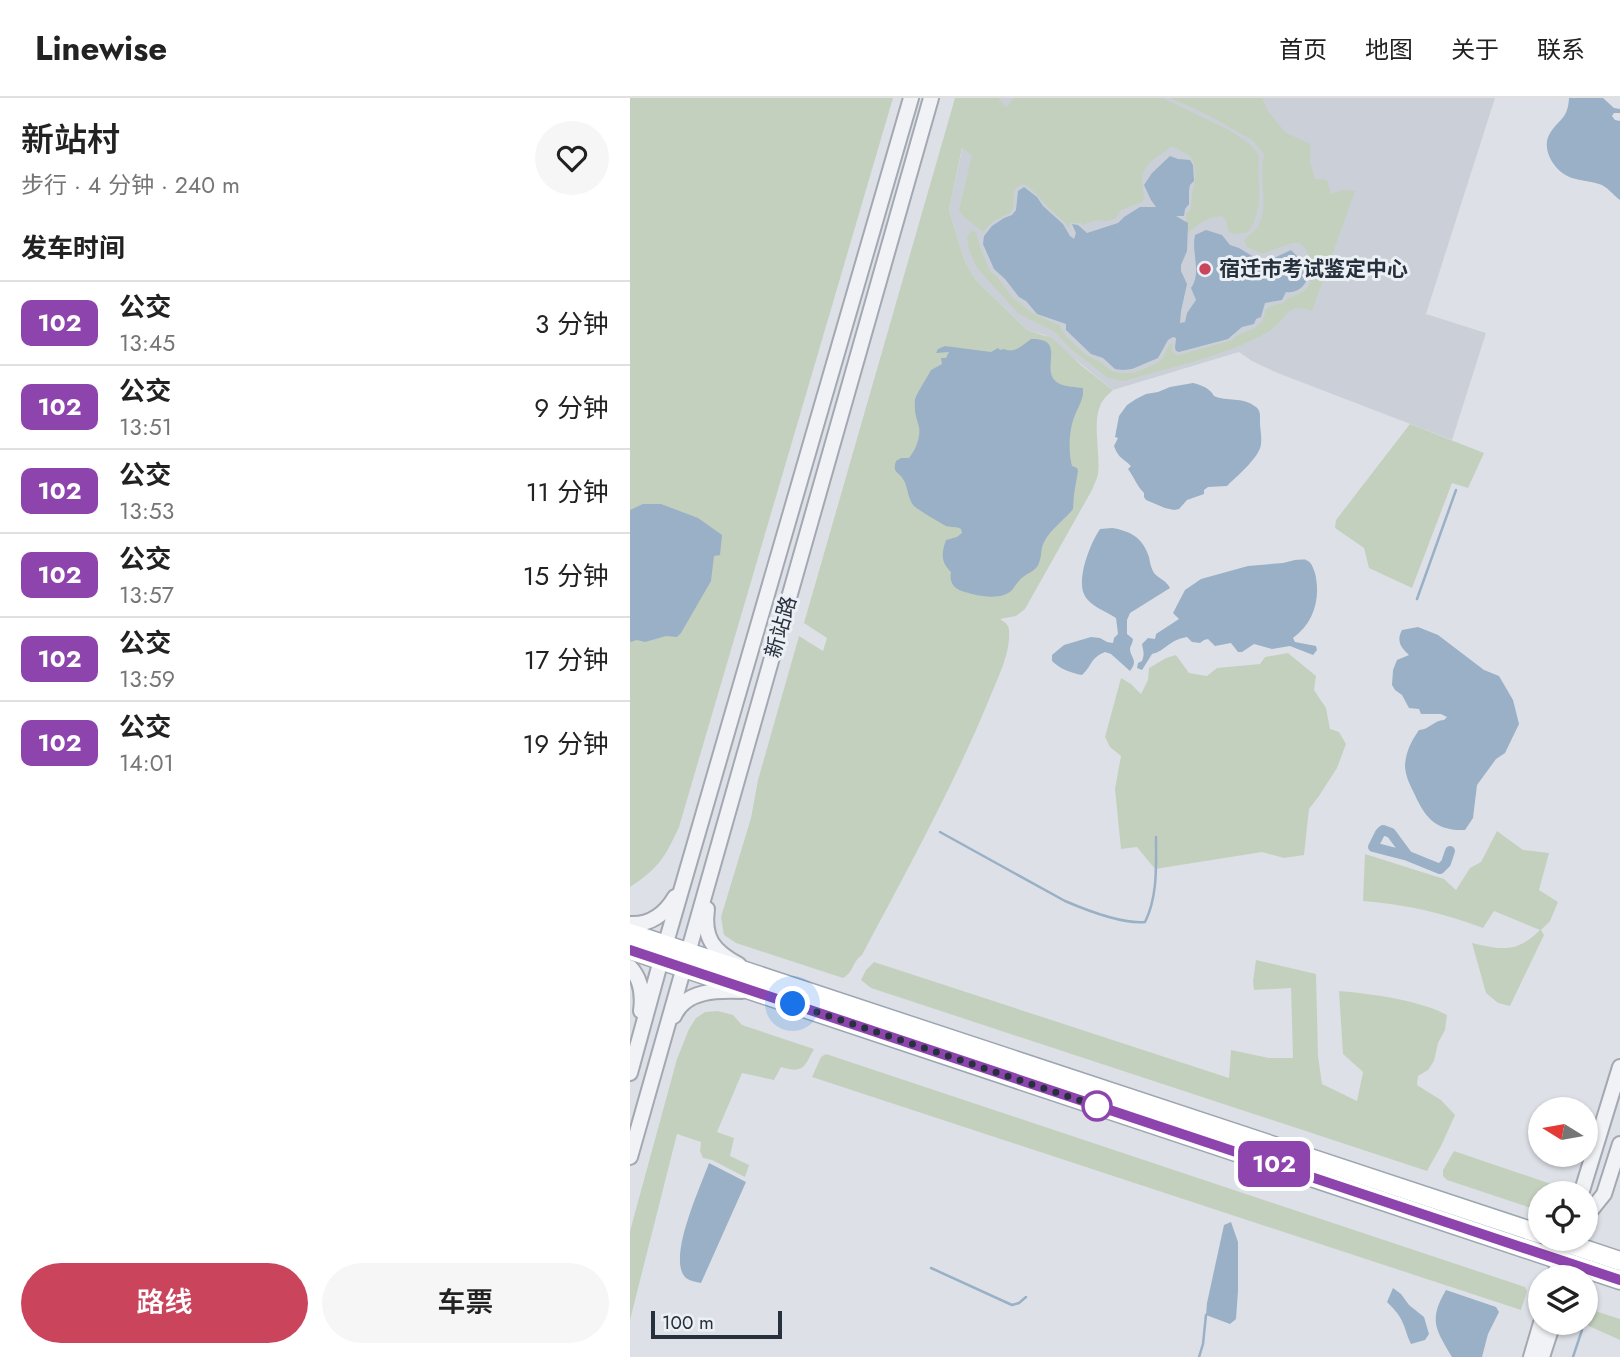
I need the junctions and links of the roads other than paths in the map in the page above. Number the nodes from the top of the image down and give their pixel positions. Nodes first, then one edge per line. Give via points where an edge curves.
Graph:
1 (911, 98) edge
2 (931, 98) edge
3 (690, 860) junction
4 (711, 871) junction
5 (630, 924) edge
6 (630, 933) edge
7 (630, 950) edge
8 (663, 952) junction
9 (686, 960) junction
10 (630, 967) edge
11 (756, 983) junction
12 (634, 1058) junction
13 (655, 1066) junction
14 (1620, 1068) edge
15 (630, 1073) edge
16 (1620, 1144) edge
17 (630, 1157) edge
18 (1584, 1181) edge
19 (1598, 1202) edge
20 (1528, 1230) edge
21 (1528, 1238) edge
22 (1568, 1251) edge
23 (1620, 1261) edge
24 (1620, 1280) edge
25 (1537, 1335) edge
26 (1549, 1335) edge
27 (1531, 1357) edge
28 (1542, 1357) edge

1 - 3 street, 新站路
2 - 4 street, 新站路
3 - 5 street via 669,908 652,920
3 - 8 street, 新站路
4 - 9 street, 新站路
4 - 11 street via 707,935 716,950
6 - 8 main road
7 - 8 main road
8 - 9 main road
8 - 12 street, 新站路
9 - 11 main road
9 - 13 street, 新站路
10 - 12 street via 643,996
11 - 13 street via 699,993 681,1005
11 - 20 main road
11 - 21 main road
12 - 15 street, 新站路
13 - 17 street, 新站路
14 - 18 street
16 - 19 street
22 - 23 main road
22 - 24 main road
25 - 27 street
26 - 28 street

